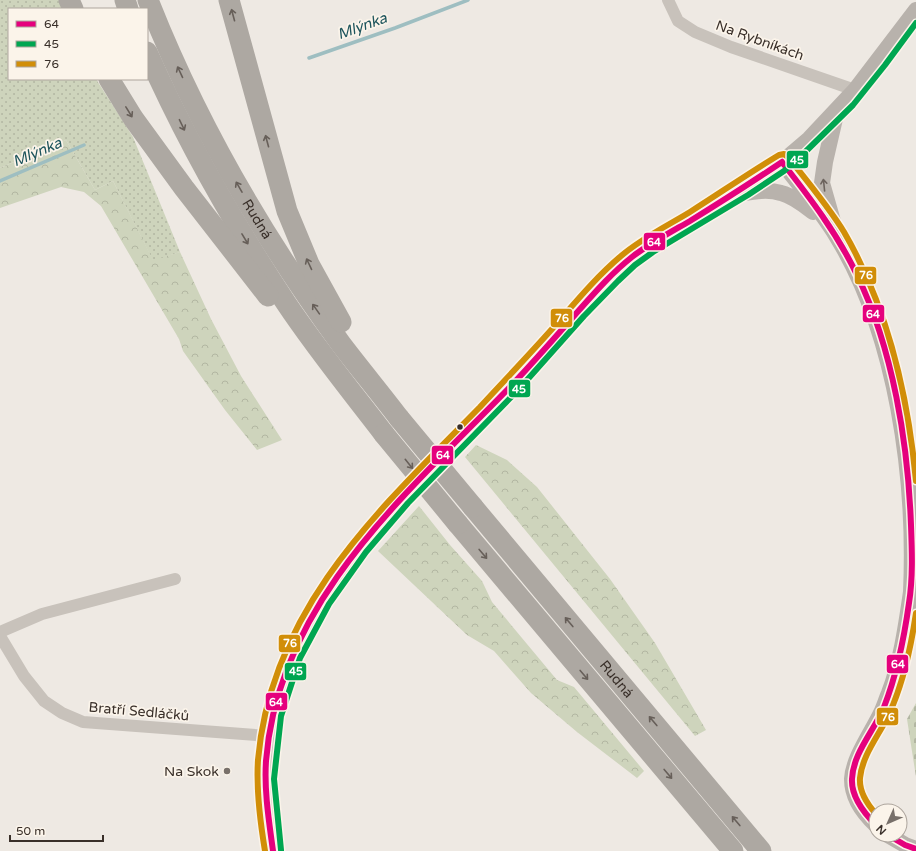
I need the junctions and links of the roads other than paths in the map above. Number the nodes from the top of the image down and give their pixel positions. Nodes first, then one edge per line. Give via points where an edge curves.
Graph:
1 (148, 0) edge
2 (229, 0) edge
3 (668, 0) edge
4 (916, 10) edge
5 (148, 54) edge
6 (109, 80) edge
7 (855, 90) junction
8 (837, 110) junction
9 (782, 162) junction
10 (731, 195) junction
11 (837, 236) junction
12 (400, 418) junction
13 (384, 434) junction
14 (448, 450) dead end
15 (409, 490) dead end
16 (175, 579) dead end
17 (0, 632) edge
18 (0, 636) edge
19 (268, 736) junction
20 (868, 817) edge
21 (902, 843) edge
22 (916, 849) edge
23 (273, 851) edge
24 (733, 851) edge
25 (761, 851) edge

12 -> 1 highway, Rudná via 341,344 242,193 178,70
12 -> 2 highway via 322,290 297,238 287,211
3 - 7 street, Na Rybníkách via 678,21 695,32
4 - 7 street
5 -> 13 highway, Rudná via 187,137 286,304
6 -> 13 highway via 133,118 237,257 310,349
7 - 8 street
8 - 9 street
11 -> 8 street via 822,183
9 - 10 street
9 - 11 street
10 - 11 street via 760,191 781,193 800,202
10 - 14 street via 631,258
11 - 20 street via 866,294 888,350 910,446 914,487 914,567 900,652 890,691 852,774 852,785 857,801
25 -> 12 highway, Rudná, bridge
13 -> 24 highway, Rudná, bridge
15 - 19 street via 372,530 312,614 283,676
16 - 17 street via 42,614
18 - 19 street, Bratří Sedláčků via 24,676 44,701 62,713 83,722
19 - 23 street via 264,787 267,823
21 - 22 street

